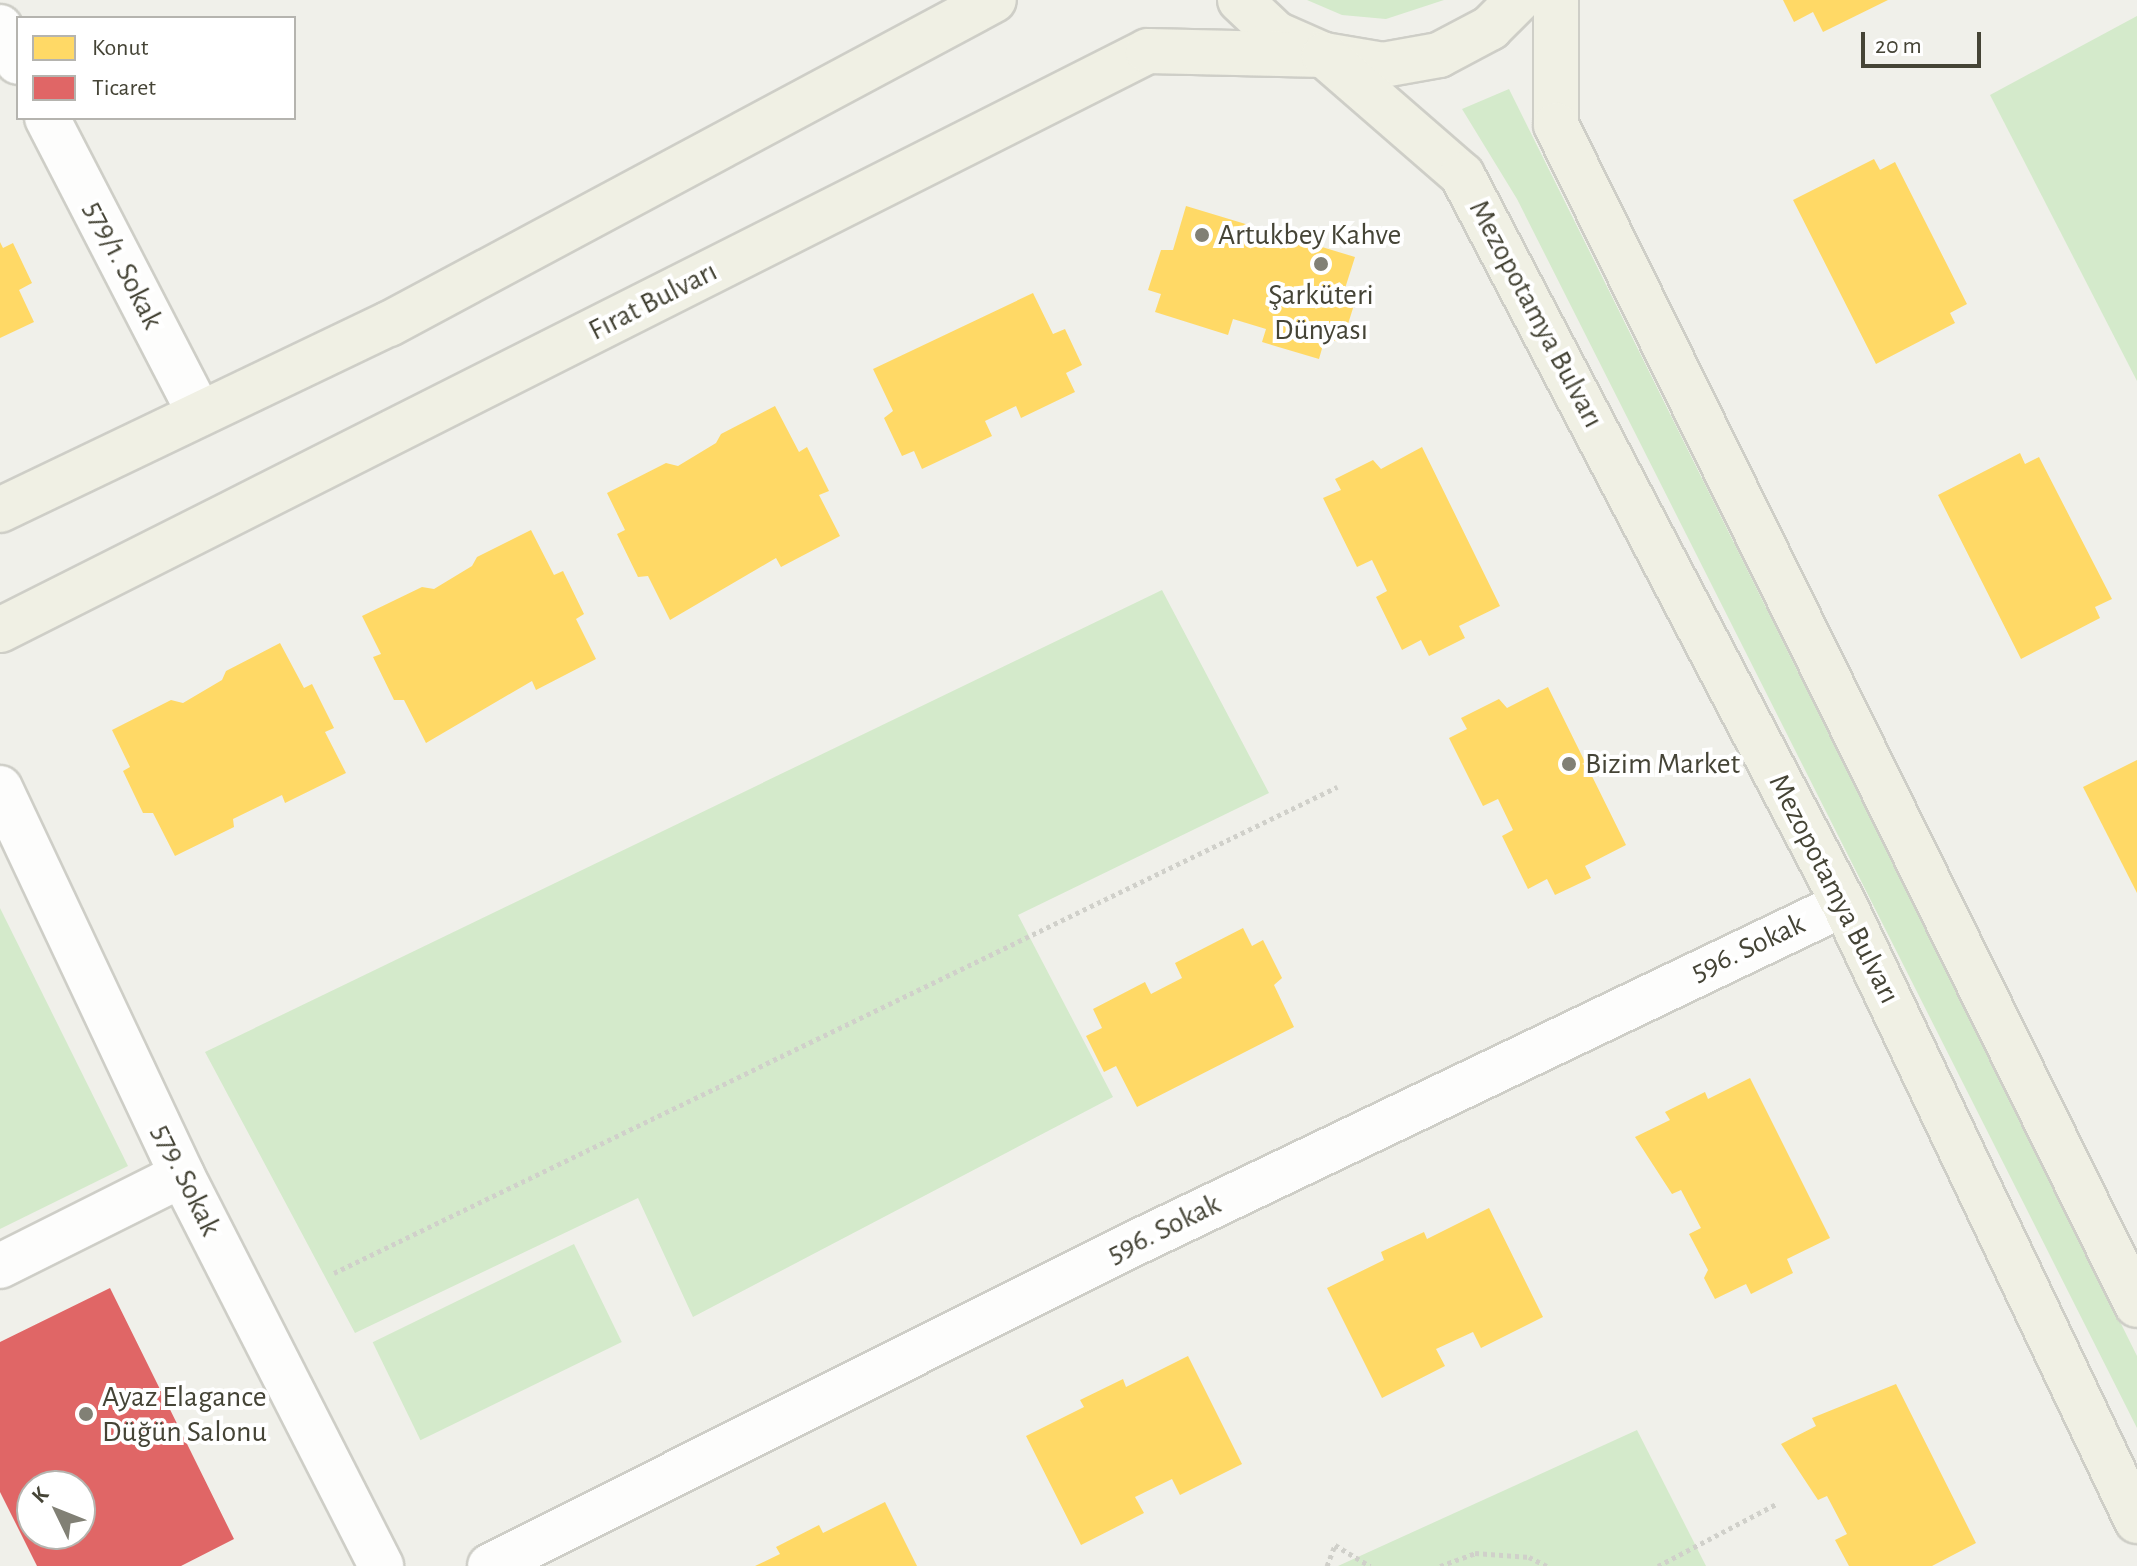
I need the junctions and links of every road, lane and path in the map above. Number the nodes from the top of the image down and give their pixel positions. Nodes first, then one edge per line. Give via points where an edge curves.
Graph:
1 (994, 0) edge
2 (1240, 0) edge
3 (1518, 0) edge
4 (1556, 0) edge
5 (0, 27) edge
6 (1324, 55) junction
7 (16, 58) edge
8 (48, 120) edge
9 (199, 412) junction
10 (0, 510) edge
11 (0, 630) edge
12 (1337, 787) dead end
13 (0, 788) edge
14 (1844, 904) junction
15 (182, 1175) junction
16 (0, 1266) edge
17 (334, 1273) dead end
18 (2137, 1305) edge
19 (1776, 1504) dead end
20 (2137, 1521) edge
21 (381, 1566) edge
22 (490, 1566) edge
23 (1327, 1566) edge
24 (1370, 1566) edge
25 (1440, 1566) edge
26 (1547, 1566) edge
27 (1658, 1566) edge

1 - 9 main road via 389,324
2 - 6 main road via 1276,34
3 - 6 main road via 1490,28 1439,55 1383,65
4 - 18 main road via 1556,125
5 - 7 street
6 - 11 main road, Fırat Bulvarı via 1148,51
6 - 14 main road, Mezopotamya Bulvarı via 1462,175
8 - 9 street, 579/1. Sokak
9 - 10 main road
12 - 17 path
13 - 15 street, 579. Sokak
14 - 20 main road, Mezopotamya Bulvarı
14 - 22 street, 596. Sokak via 1145,1238
15 - 16 street
15 - 21 street, 579. Sokak
19 - 27 path
23 - 24 path via 1335,1545
25 - 26 path via 1475,1553 1529,1557

